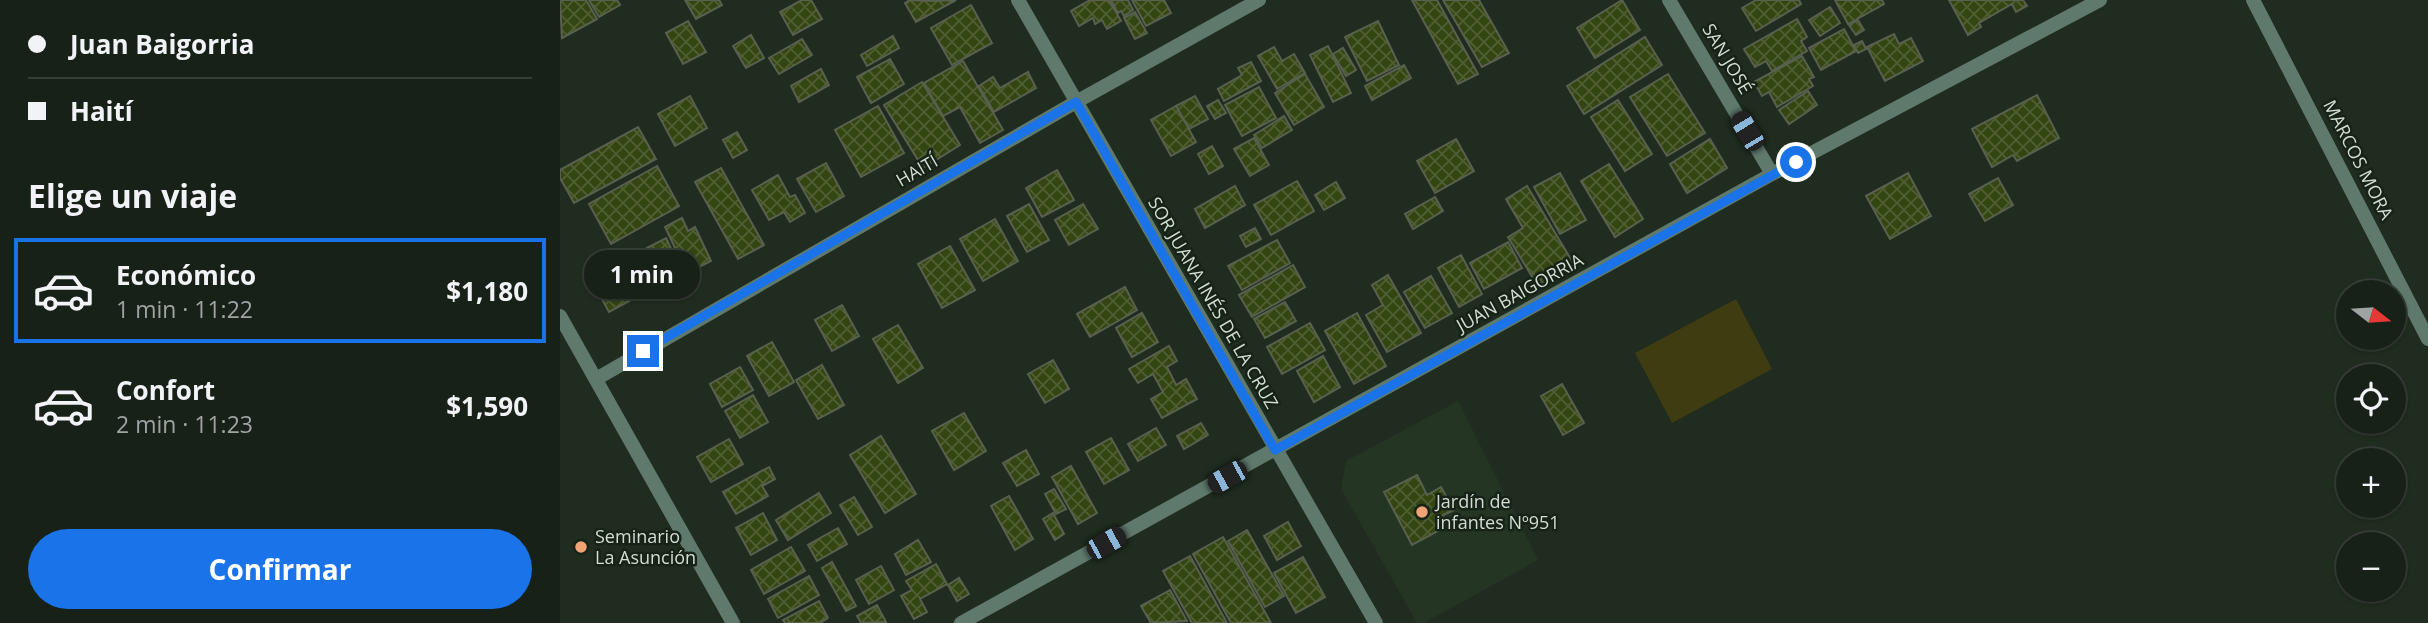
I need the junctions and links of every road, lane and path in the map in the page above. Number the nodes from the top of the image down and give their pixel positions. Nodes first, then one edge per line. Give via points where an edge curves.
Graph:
1 (1018, 0) edge
2 (1259, 0) edge
3 (1669, 0) edge
4 (2100, 0) edge
5 (2253, 0) edge
6 (1076, 102) junction
7 (1772, 174) junction
8 (560, 316) edge
9 (2428, 339) edge
10 (596, 379) junction
11 (1275, 450) junction
12 (733, 623) edge
13 (961, 623) edge
14 (1376, 623) edge

1 - 6 street, SOR JUANA INÉS DE LA CRUZ
2 - 6 street, HAITÍ
3 - 7 street, SAN JOSÉ
4 - 7 street, JUAN BAIGORRIA
5 - 9 street, MARCOS MORA
6 - 10 street, HAITÍ
6 - 11 street, SOR JUANA INÉS DE LA CRUZ
7 - 11 street, JUAN BAIGORRIA
8 - 10 street
10 - 12 street
11 - 13 street, JUAN BAIGORRIA
11 - 14 street, SOR JUANA INÉS DE LA CRUZ

